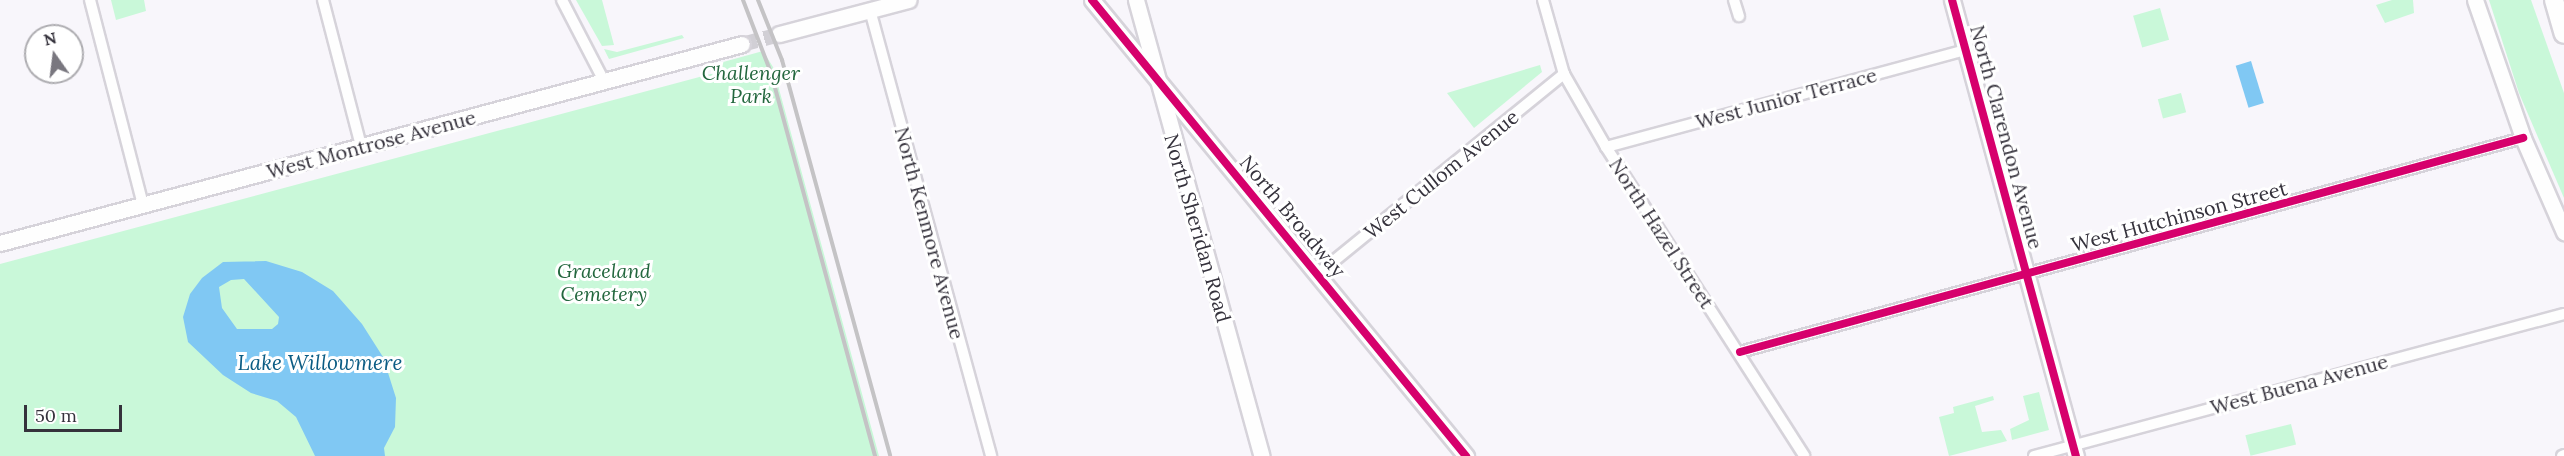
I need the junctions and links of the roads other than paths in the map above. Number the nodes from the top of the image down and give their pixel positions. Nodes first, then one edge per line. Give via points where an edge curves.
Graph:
1 (90, 0) edge
2 (323, 0) edge
3 (562, 0) edge
4 (909, 0) edge
5 (1092, 0) edge
6 (1136, 0) edge
7 (1544, 0) edge
8 (1734, 0) edge
9 (1952, 0) edge
10 (2475, 0) edge
11 (2554, 0) edge
12 (870, 10) junction
13 (1738, 16) dead end
14 (779, 34) tunnel mouth
15 (2564, 34) edge
16 (742, 44) tunnel mouth
17 (1966, 50) junction
18 (1564, 74) junction
19 (1156, 75) junction
20 (604, 81) junction
21 (2523, 138) junction
22 (361, 146) junction
23 (1606, 147) junction
24 (143, 205) junction
25 (2564, 232) edge
26 (0, 243) edge
27 (1319, 273) junction
28 (2027, 275) junction
29 (2564, 314) edge
30 (1740, 352) junction
31 (2075, 451) edge
32 (991, 456) edge
33 (1262, 456) edge
34 (1466, 456) edge
35 (1804, 456) edge
36 (2034, 456) edge

1 - 24 street
2 - 22 street
3 - 20 street
4 - 12 main road
5 - 19 main road, North Broadway
6 - 19 main road, North Sheridan Road
7 - 18 street, North Hazel Street
8 - 13 street
9 - 17 main road, North Clarendon Avenue
10 - 21 main road
11 - 15 highway
12 - 14 main road
12 - 32 street, North Kenmore Avenue
16 - 20 main road, West Montrose Avenue
17 - 23 street, West Junior Terrace
17 - 28 main road, North Clarendon Avenue
18 - 23 street, North Hazel Street
18 - 27 street, West Cullom Avenue
19 - 27 main road, North Broadway
19 - 33 main road, North Sheridan Road
20 - 22 main road, West Montrose Avenue
21 - 25 main road
21 - 28 street, West Hutchinson Street
22 - 24 main road, West Montrose Avenue
23 - 30 street, North Hazel Street
24 - 26 main road, West Montrose Avenue
27 - 34 main road, North Broadway
28 - 30 street, West Hutchinson Street
28 - 31 main road, North Clarendon Avenue
29 - 31 street, West Buena Avenue
30 - 35 street, North Hazel Street
31 - 36 street, West Buena Avenue

